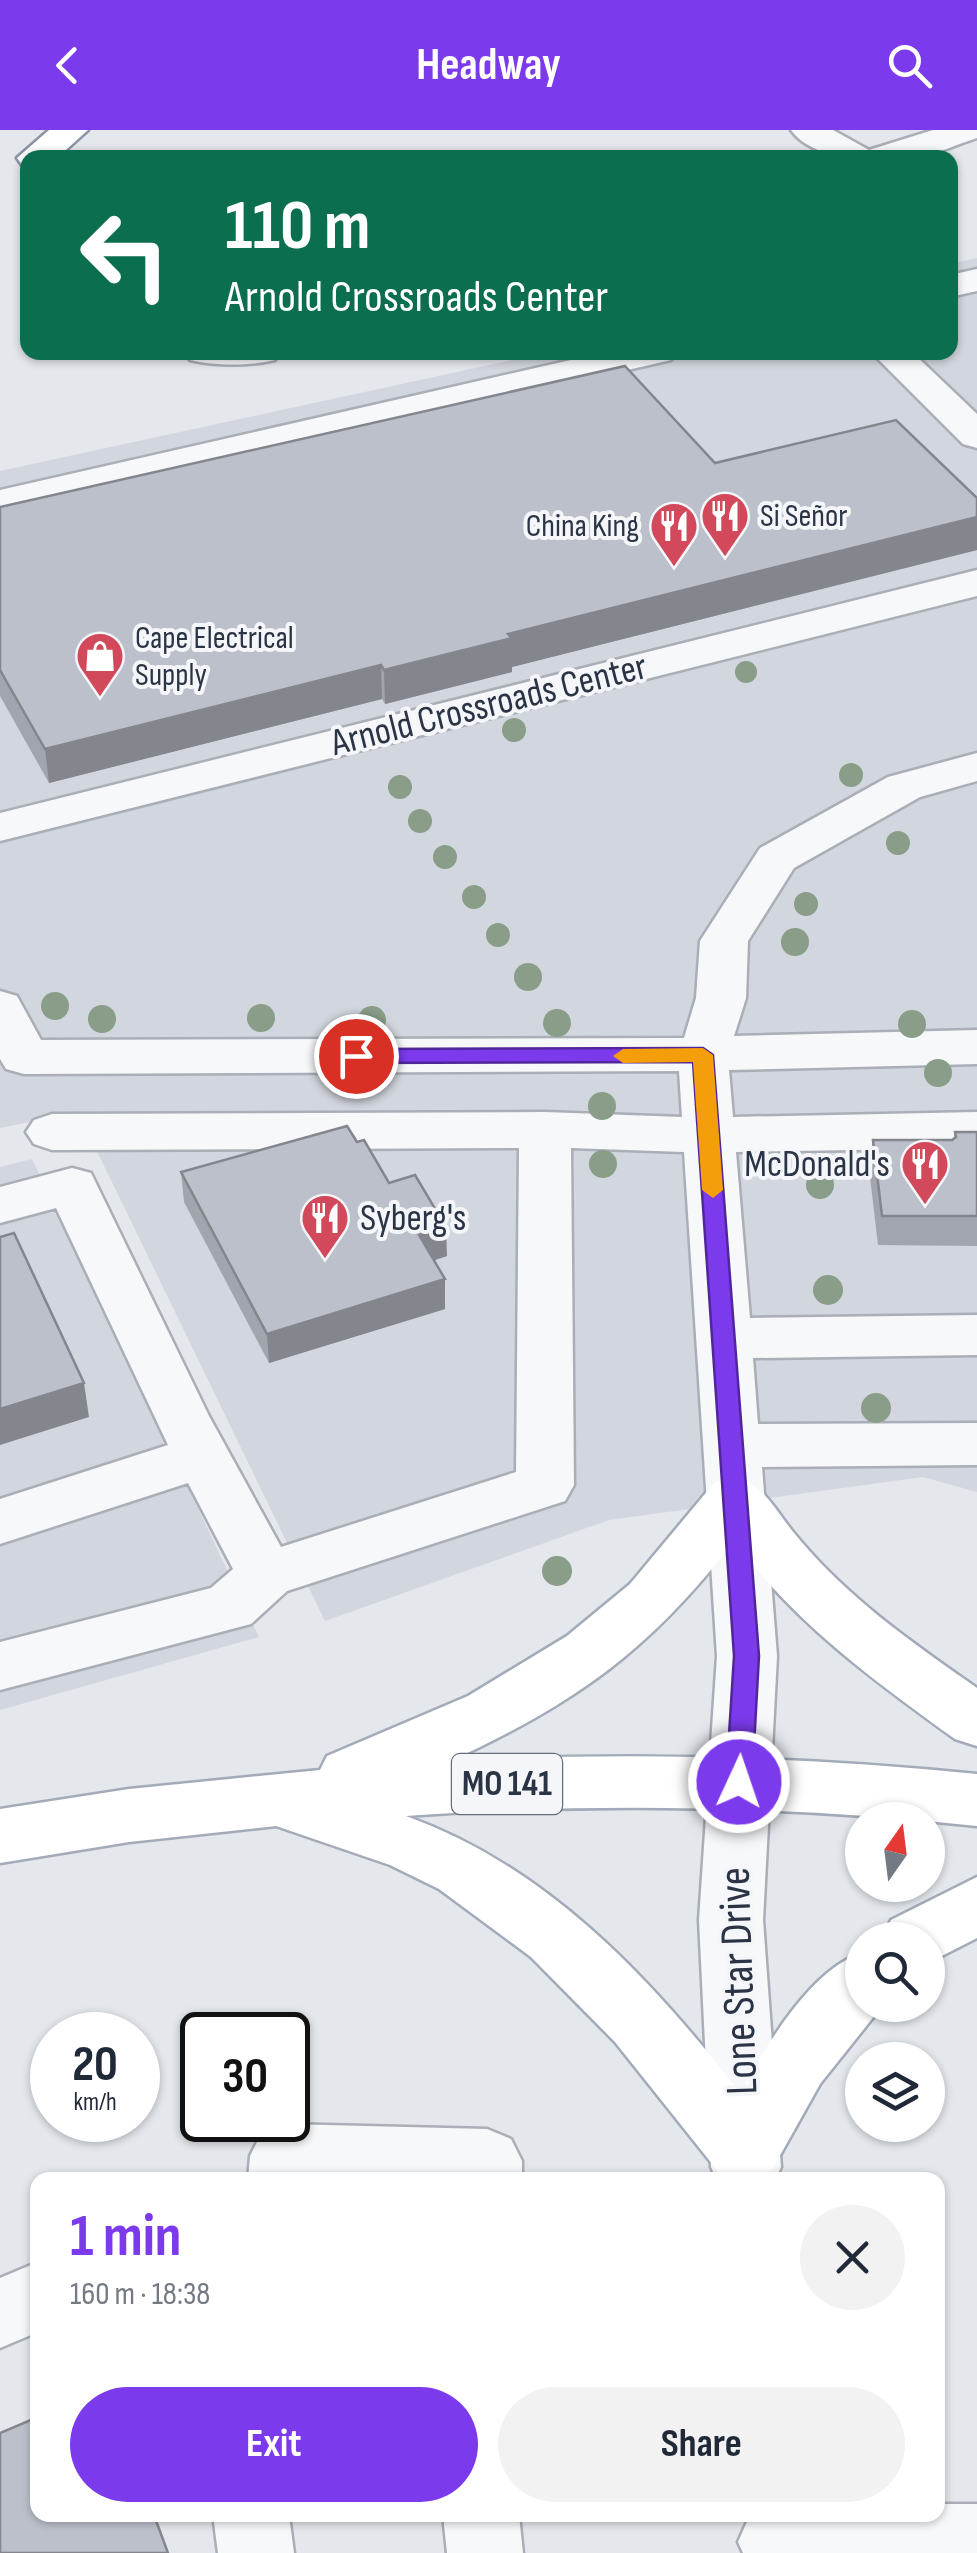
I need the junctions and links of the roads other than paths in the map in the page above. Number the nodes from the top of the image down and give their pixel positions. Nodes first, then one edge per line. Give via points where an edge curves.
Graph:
1 (71, 130) edge
2 (808, 130) edge
3 (968, 130) edge
4 (45, 150) edge
5 (844, 150) edge
6 (904, 150) edge
7 (623, 360) edge
8 (898, 360) edge
9 (977, 436) edge
10 (0, 502) edge
11 (977, 582) edge
12 (977, 767) edge
13 (0, 827) edge
14 (0, 1006) edge
15 (977, 1047) edge
16 (703, 1055) junction
17 (24, 1057) junction
18 (545, 1130) junction
19 (977, 1130) edge
20 (52, 1132) junction
21 (708, 1135) junction
22 (72, 1186) junction
23 (0, 1204) edge
24 (977, 1336) edge
25 (724, 1338) junction
26 (977, 1444) edge
27 (202, 1456) junction
28 (732, 1472) junction
29 (0, 1522) edge
30 (266, 1575) junction
31 (0, 1666) edge
32 (977, 1721) edge
33 (739, 1782) junction
34 (276, 1799) junction
35 (977, 1800) edge
36 (0, 1836) edge
37 (977, 1905) edge
38 (945, 1923) edge
39 (845, 1999) edge
40 (746, 2166) edge
41 (284, 2172) edge
42 (487, 2172) edge
43 (30, 2300) edge
44 (0, 2314) edge
45 (252, 2522) edge
46 (482, 2522) edge
47 (776, 2537) edge
48 (977, 2542) edge
49 (256, 2553) edge
50 (485, 2553) edge

1 - 4 main road
2 - 5 street
3 - 6 street
7 - 10 street
8 - 9 street
11 - 13 street, Arnold Crossroads Center
12 - 16 street via 904,787 777,858 724,942 721,998
14 - 17 street
15 - 16 street
16 - 17 street
16 - 21 street
17 - 20 street
18 - 20 street
18 - 21 street
18 - 30 street via 545,1486
19 - 21 street
20 - 22 street
21 - 25 street
22 - 23 street
22 - 27 street
24 - 25 street
25 - 28 street
26 - 28 street
27 - 29 street
27 - 30 street
28 - 32 main road via 772,1549 812,1593
28 - 33 street via 747,1656
28 - 34 main road via 688,1556 620,1630 540,1684 422,1749
30 - 31 street via 230,1607
33 - 34 main road, MO 141 via 425,1787
33 - 35 main road, MO 141
33 - 40 street, Lone Star Drive via 730,1920
34 - 36 main road, MO 141
34 - 40 main road via 416,1847 498,1894 553,1936 652,2032
37 - 38 main road
39 - 40 main road via 774,2092
41 - 42 street via 285,2156 487,2161
43 - 44 street
45 - 49 street
46 - 50 street
47 - 48 street

